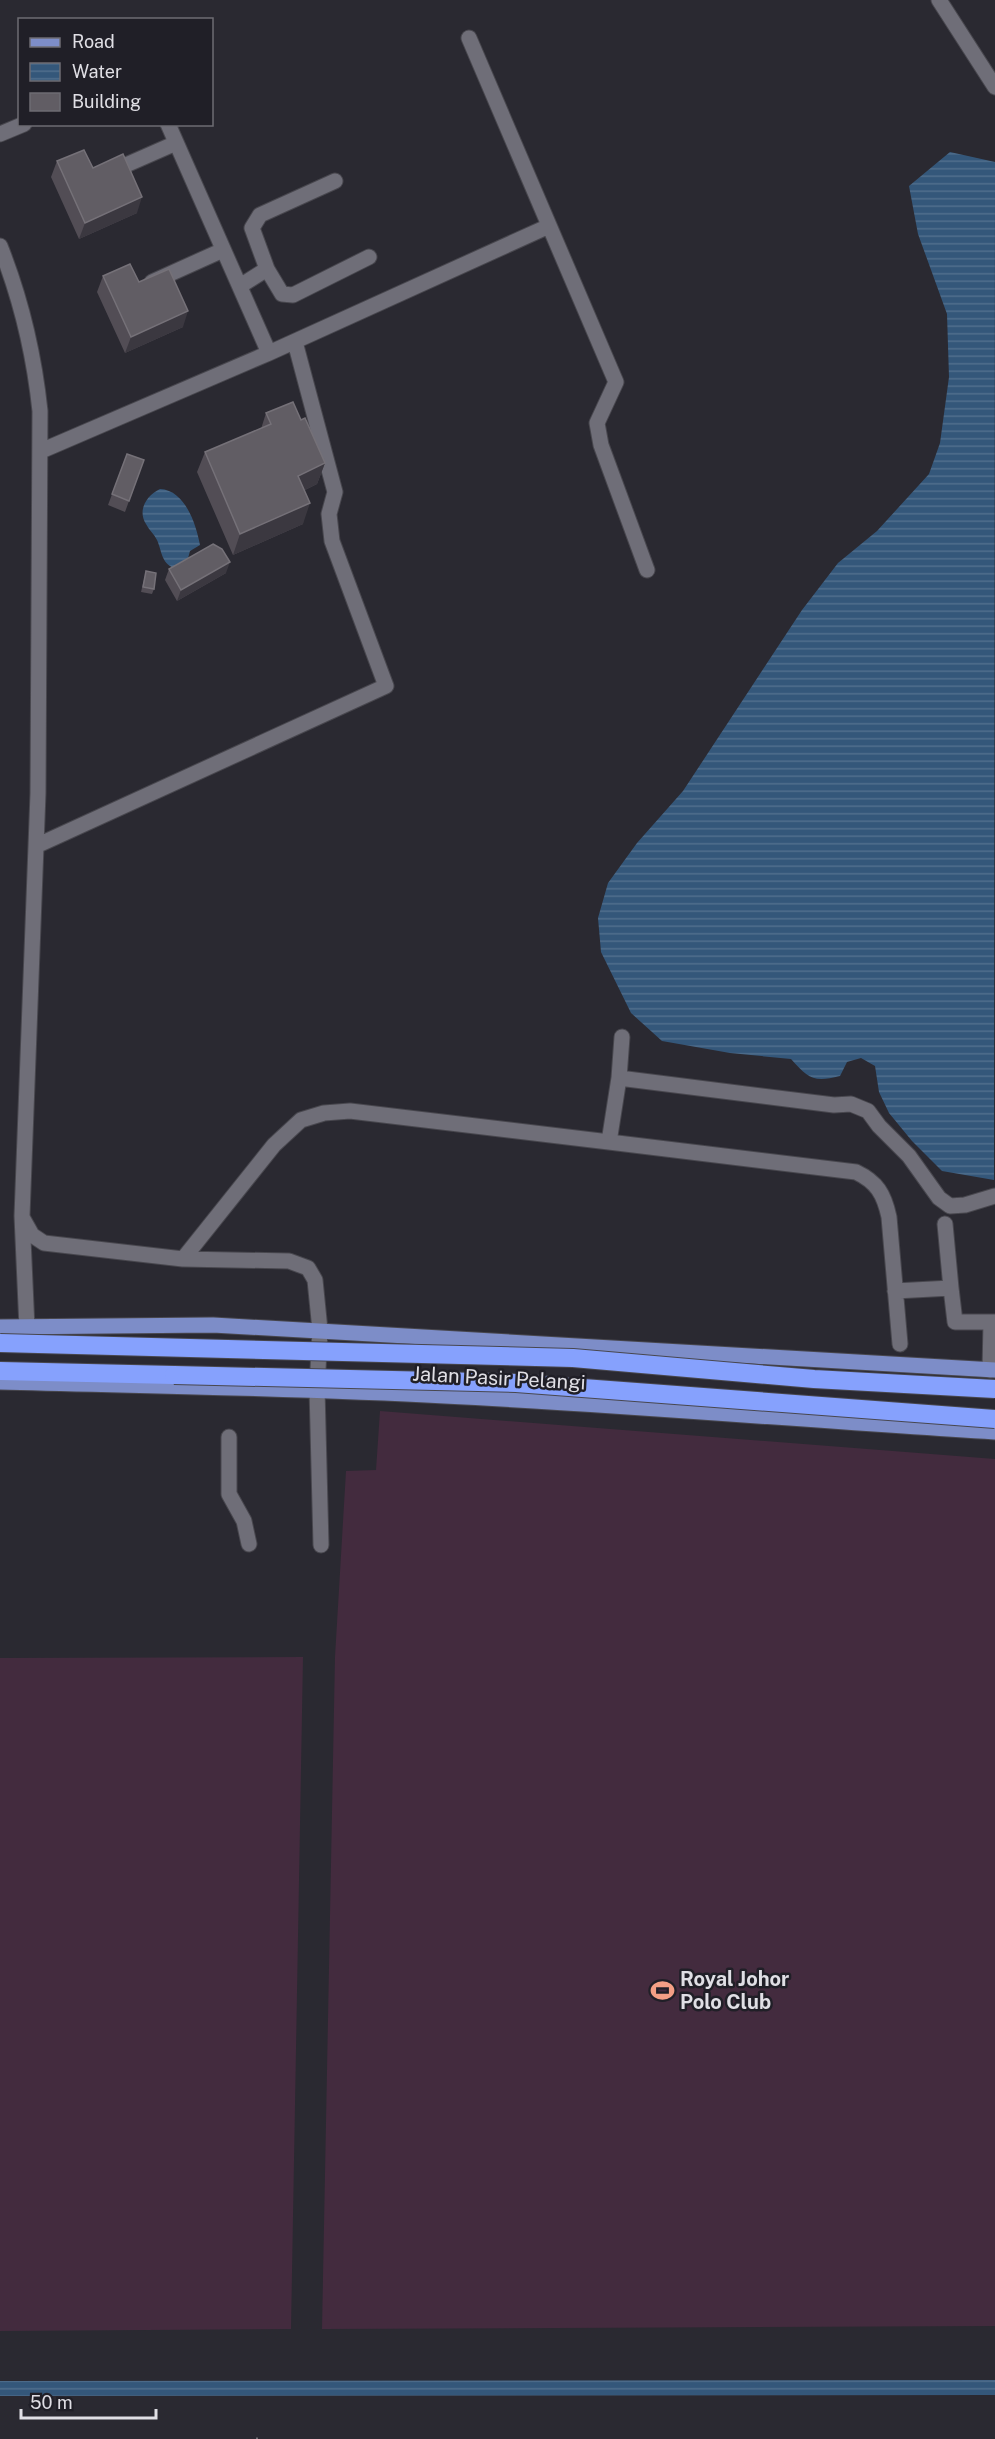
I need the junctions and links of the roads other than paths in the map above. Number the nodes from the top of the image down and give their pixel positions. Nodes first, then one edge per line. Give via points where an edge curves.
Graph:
1 (939, 0) edge
2 (469, 38) dead end
3 (995, 87) edge
4 (19, 126) edge
5 (169, 126) edge
6 (0, 134) edge
7 (176, 143) junction
8 (102, 175) edge
9 (335, 181) dead end
10 (549, 226) junction
11 (0, 246) edge
12 (223, 250) junction
13 (369, 257) dead end
14 (267, 269) junction
15 (147, 284) edge
16 (240, 286) junction
17 (295, 342) junction
18 (269, 353) junction
19 (41, 451) junction
20 (647, 570) dead end
21 (36, 846) junction
22 (622, 1036) dead end
23 (619, 1078) junction
24 (609, 1142) junction
25 (995, 1196) edge
26 (22, 1216) junction
27 (945, 1224) dead end
28 (183, 1259) junction
29 (951, 1288) junction
30 (895, 1291) junction
31 (993, 1322) edge
32 (0, 1327) edge
33 (27, 1328) junction
34 (320, 1330) junction
35 (0, 1343) edge
36 (900, 1344) dead end
37 (992, 1370) edge
38 (0, 1371) edge
39 (0, 1382) edge
40 (317, 1389) junction
41 (995, 1389) edge
42 (995, 1419) edge
43 (995, 1432) edge
44 (229, 1437) dead end
45 (249, 1544) dead end
46 (321, 1545) dead end

1 - 3 lane
2 - 10 lane
4 - 6 lane
5 - 7 lane
7 - 8 lane
7 - 12 lane
9 - 14 lane via 260,215 252,228
10 - 17 lane
10 - 20 lane via 616,382 597,423 601,445
11 - 19 lane via 17,293 36,371
12 - 15 lane
12 - 16 lane
13 - 14 lane via 293,295 282,294
14 - 16 lane
16 - 18 lane
17 - 18 lane
17 - 21 lane via 335,492 329,514 332,541 386,686
18 - 19 lane
19 - 21 lane
21 - 26 lane
22 - 23 lane
23 - 24 lane
23 - 25 lane via 851,1104 868,1111 909,1156 939,1198 950,1206 964,1206
24 - 28 lane via 350,1111 324,1113 301,1120 274,1145
24 - 30 lane via 856,1172 870,1179 885,1200
26 - 28 lane via 32,1235 44,1243
26 - 33 lane
27 - 29 lane
28 - 34 lane via 289,1261 308,1268 315,1280
29 - 30 lane
29 - 31 lane via 956,1322
30 - 36 lane
31 - 37 lane
32 - 33 main road, Jalan Pasir Pelangi
33 - 34 main road, Jalan Pasir Pelangi via 213,1325
34 - 37 main road, Jalan Pasir Pelangi
34 - 40 lane
35 - 41 highway, bridge via 573,1358 814,1379
38 - 42 highway, bridge via 516,1383
39 - 40 main road, Jalan Pasir Pelangi
40 - 43 main road, Jalan Pasir Pelangi
40 - 46 lane
44 - 45 lane via 229,1494 244,1521

